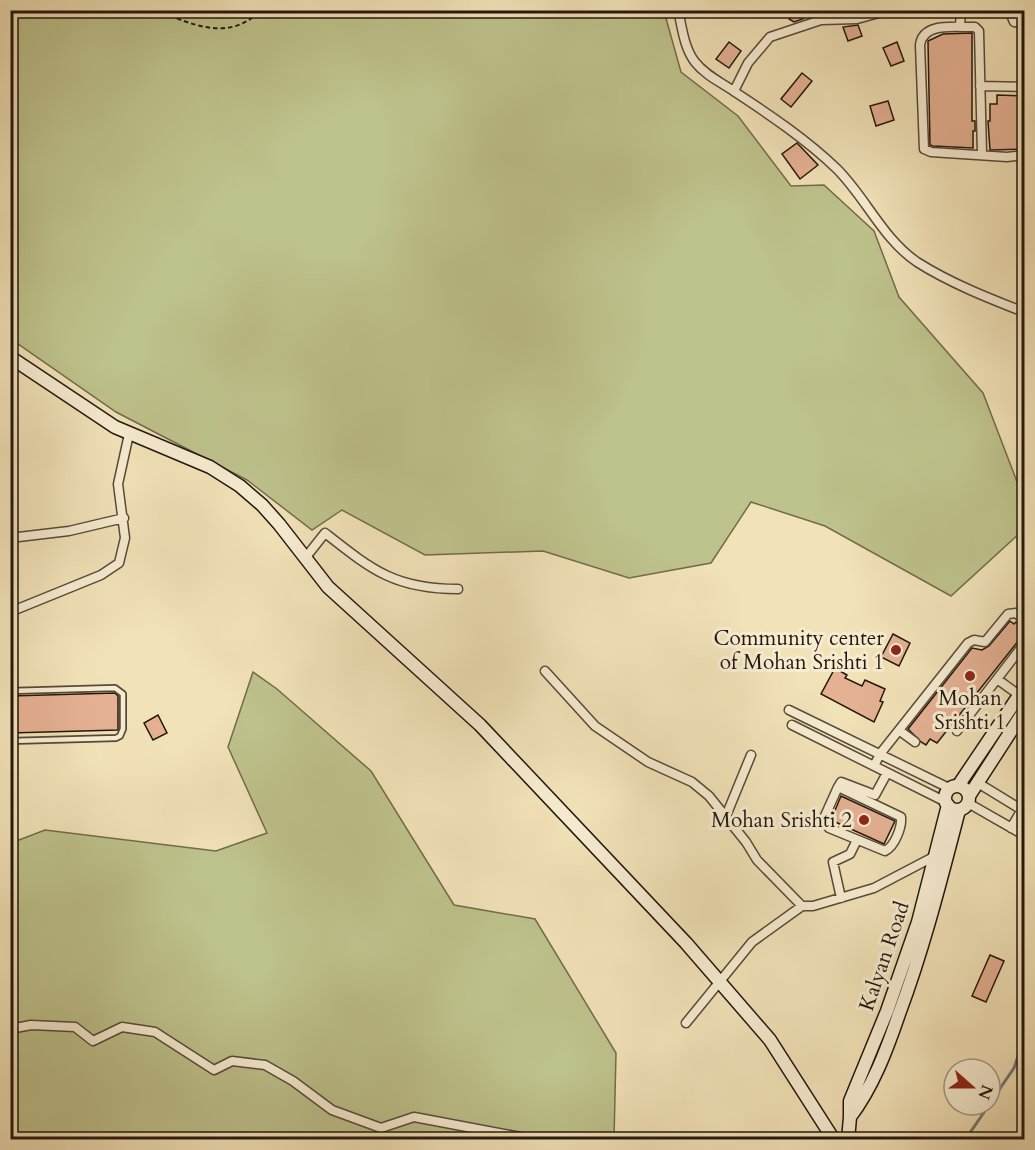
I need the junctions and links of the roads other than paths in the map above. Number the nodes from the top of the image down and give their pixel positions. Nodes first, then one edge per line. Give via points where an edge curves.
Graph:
1 (678, 10) edge
2 (890, 10) edge
3 (961, 10) edge
4 (1010, 10) edge
5 (1024, 23) edge
6 (960, 27) junction
7 (980, 86) junction
8 (1024, 87) edge
9 (734, 91) junction
10 (982, 154) junction
11 (1024, 155) edge
12 (1024, 312) edge
13 (10, 357) edge
14 (129, 434) junction
15 (123, 518) junction
16 (10, 538) edge
17 (306, 557) junction
18 (458, 590) dead end
19 (10, 612) edge
20 (1024, 620) edge
21 (1024, 644) edge
22 (545, 671) dead end
23 (998, 679) junction
24 (10, 691) edge
25 (1022, 691) edge
26 (789, 710) dead end
27 (1022, 720) edge
28 (792, 725) dead end
29 (900, 731) junction
30 (957, 731) dead end
31 (10, 741) edge
32 (915, 742) dead end
33 (751, 754) dead end
34 (880, 754) junction
35 (874, 766) junction
36 (887, 773) junction
37 (978, 783) junction
38 (838, 787) junction
39 (954, 788) junction
40 (958, 803) junction
41 (1023, 808) edge
42 (726, 816) junction
43 (1011, 828) junction
44 (1024, 835) edge
45 (857, 840) junction
46 (941, 856) junction
47 (841, 898) junction
48 (802, 906) junction
49 (719, 983) junction
50 (686, 1023) dead end
51 (10, 1029) edge
52 (536, 1140) edge
53 (834, 1140) edge
54 (848, 1140) edge

1 - 9 street via 694,61 711,78
2 - 9 street via 857,19 821,20 770,37 748,63
3 - 6 street
4 - 5 street via 1014,22
6 - 7 street via 975,27 979,31
6 - 10 street via 932,28 921,39 924,149
7 - 8 street
7 - 10 street
9 - 12 street via 837,170 889,237 916,261
10 - 11 street via 1007,158
13 - 14 street
14 - 15 street via 118,484
14 - 17 street via 210,467 240,486
15 - 16 street via 69,531
15 - 19 street via 123,550 111,570
17 - 18 street via 325,533 370,568 393,580 429,589
17 - 49 street via 328,587 480,725
20 - 29 street via 1012,612 985,642 971,641
21 - 23 street
22 - 42 street via 595,726 648,762 692,782
23 - 25 street
23 - 30 street
24 - 31 lane via 115,688 123,694 123,729 116,738
25 - 39 street
26 - 34 street
27 - 37 street, Kalyan Road
28 - 35 street
29 - 32 street
29 - 34 street
33 - 42 street
34 - 35 street
34 - 39 street
35 - 36 street
36 - 38 street via 875,795 844,782
36 - 40 street
37 - 40 street, Kalyan Road
37 - 41 street
38 - 45 street via 823,821 829,828
38 - 45 street via 901,817 902,823 889,849
39 - 40 street via 946,795
39 - 40 street via 965,789
40 - 43 street
40 - 46 street, Kalyan Road
41 - 43 street
42 - 48 street via 757,860
43 - 44 street
45 - 47 street via 850,854 832,862
46 - 47 street via 874,888
46 - 54 street, Kalyan Road via 929,927 889,1043 861,1103 850,1117
47 - 48 street
48 - 49 street via 752,942
49 - 50 street
49 - 53 street via 770,1040
51 - 52 street via 31,1025 75,1028 93,1041 122,1027 155,1032 214,1070 232,1061 265,1065 332,1110 381,1128 414,1117

